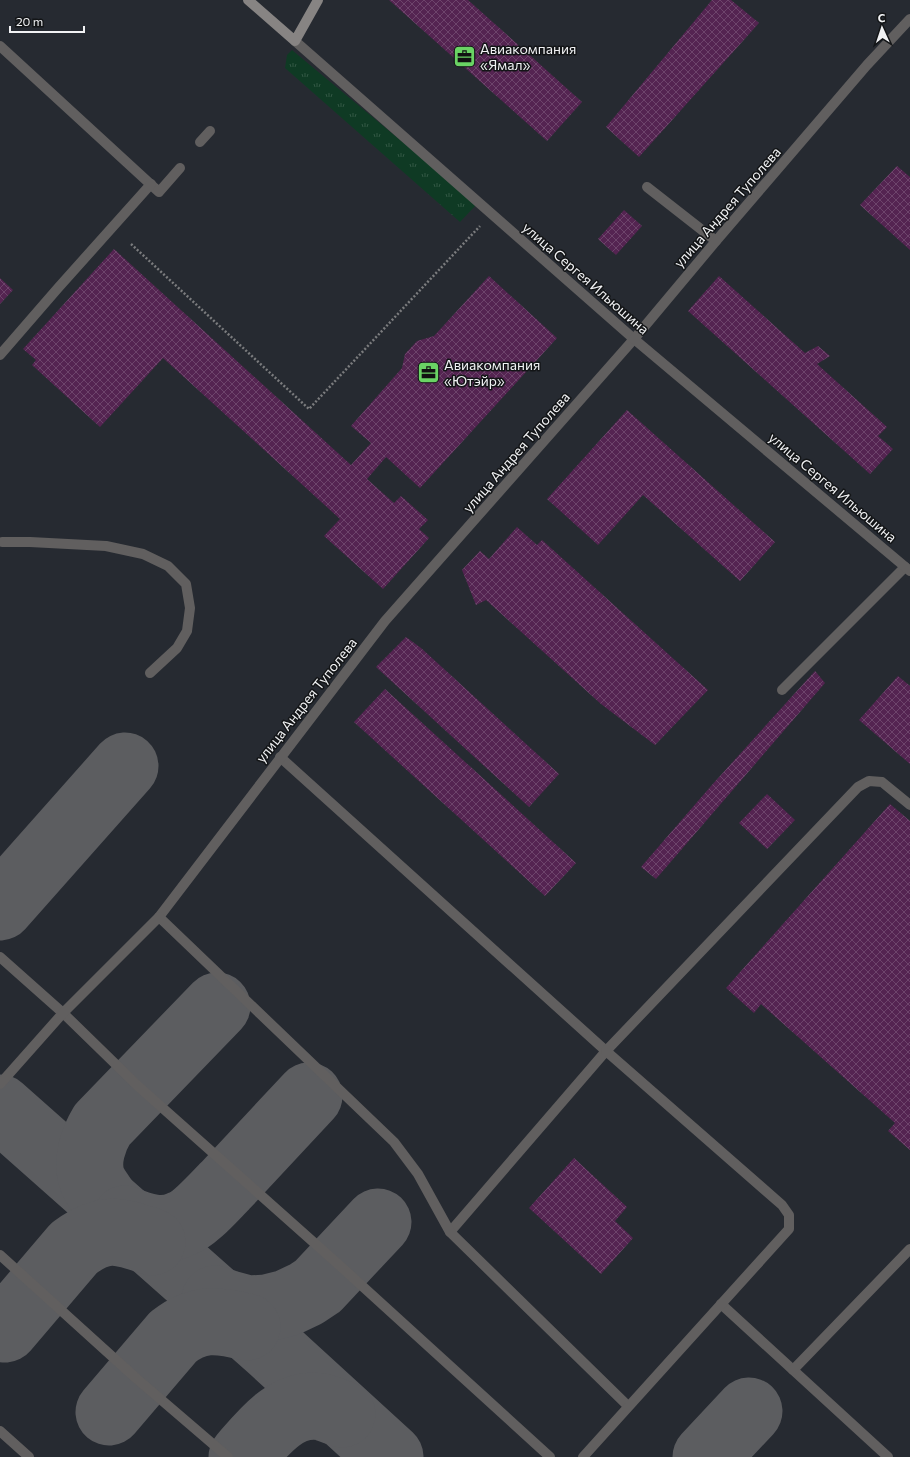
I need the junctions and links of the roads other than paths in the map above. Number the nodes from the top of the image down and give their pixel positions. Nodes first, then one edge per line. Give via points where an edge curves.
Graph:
1 (248, 0) edge
2 (318, 0) edge
3 (910, 20) edge
4 (295, 41) junction
5 (0, 46) edge
6 (210, 131) dead end
7 (200, 142) dead end
8 (180, 168) dead end
9 (151, 184) junction
10 (647, 187) dead end
11 (716, 241) junction
12 (634, 339) junction
13 (0, 355) edge
14 (2, 542) dead end
15 (908, 569) edge
16 (150, 673) dead end
17 (782, 690) dead end
18 (280, 757) junction
19 (910, 805) edge
20 (159, 917) junction
21 (0, 957) edge
22 (63, 1012) junction
23 (606, 1051) junction
24 (0, 1084) edge
25 (450, 1232) junction
26 (910, 1249) edge
27 (0, 1255) edge
28 (721, 1304) junction
29 (793, 1370) junction
30 (628, 1406) junction
31 (0, 1431) edge
32 (30, 1457) edge
33 (228, 1457) edge
34 (550, 1457) edge
35 (583, 1457) edge
36 (888, 1457) edge

1 - 4 street, улица Сергея Ильюшина
2 - 4 street
3 - 11 street, улица Андрея Туполева via 867,65
4 - 12 street, улица Сергея Ильюшина
5 - 9 street
6 - 7 street
8 - 9 street via 159,192
9 - 13 street
10 - 11 street
11 - 12 street, улица Андрея Туполева
12 - 15 street, улица Сергея Ильюшина
12 - 18 street, улица Андрея Туполева via 385,621
14 - 16 street via 106,546 143,554 168,566 186,584 190,608 187,632 177,648
15 - 17 street
18 - 20 street, улица Андрея Туполева
18 - 23 street
19 - 23 street via 882,782 869,781 858,788
20 - 22 street, улица Андрея Туполева
20 - 25 street via 394,1142 418,1174
21 - 22 street
22 - 24 street, улица Андрея Туполева
22 - 34 street via 139,1087
23 - 25 street
23 - 28 street via 782,1205 789,1215 789,1229
25 - 30 street
26 - 29 street
27 - 33 street
28 - 29 street
28 - 30 street
29 - 36 street
30 - 35 street
31 - 32 street

